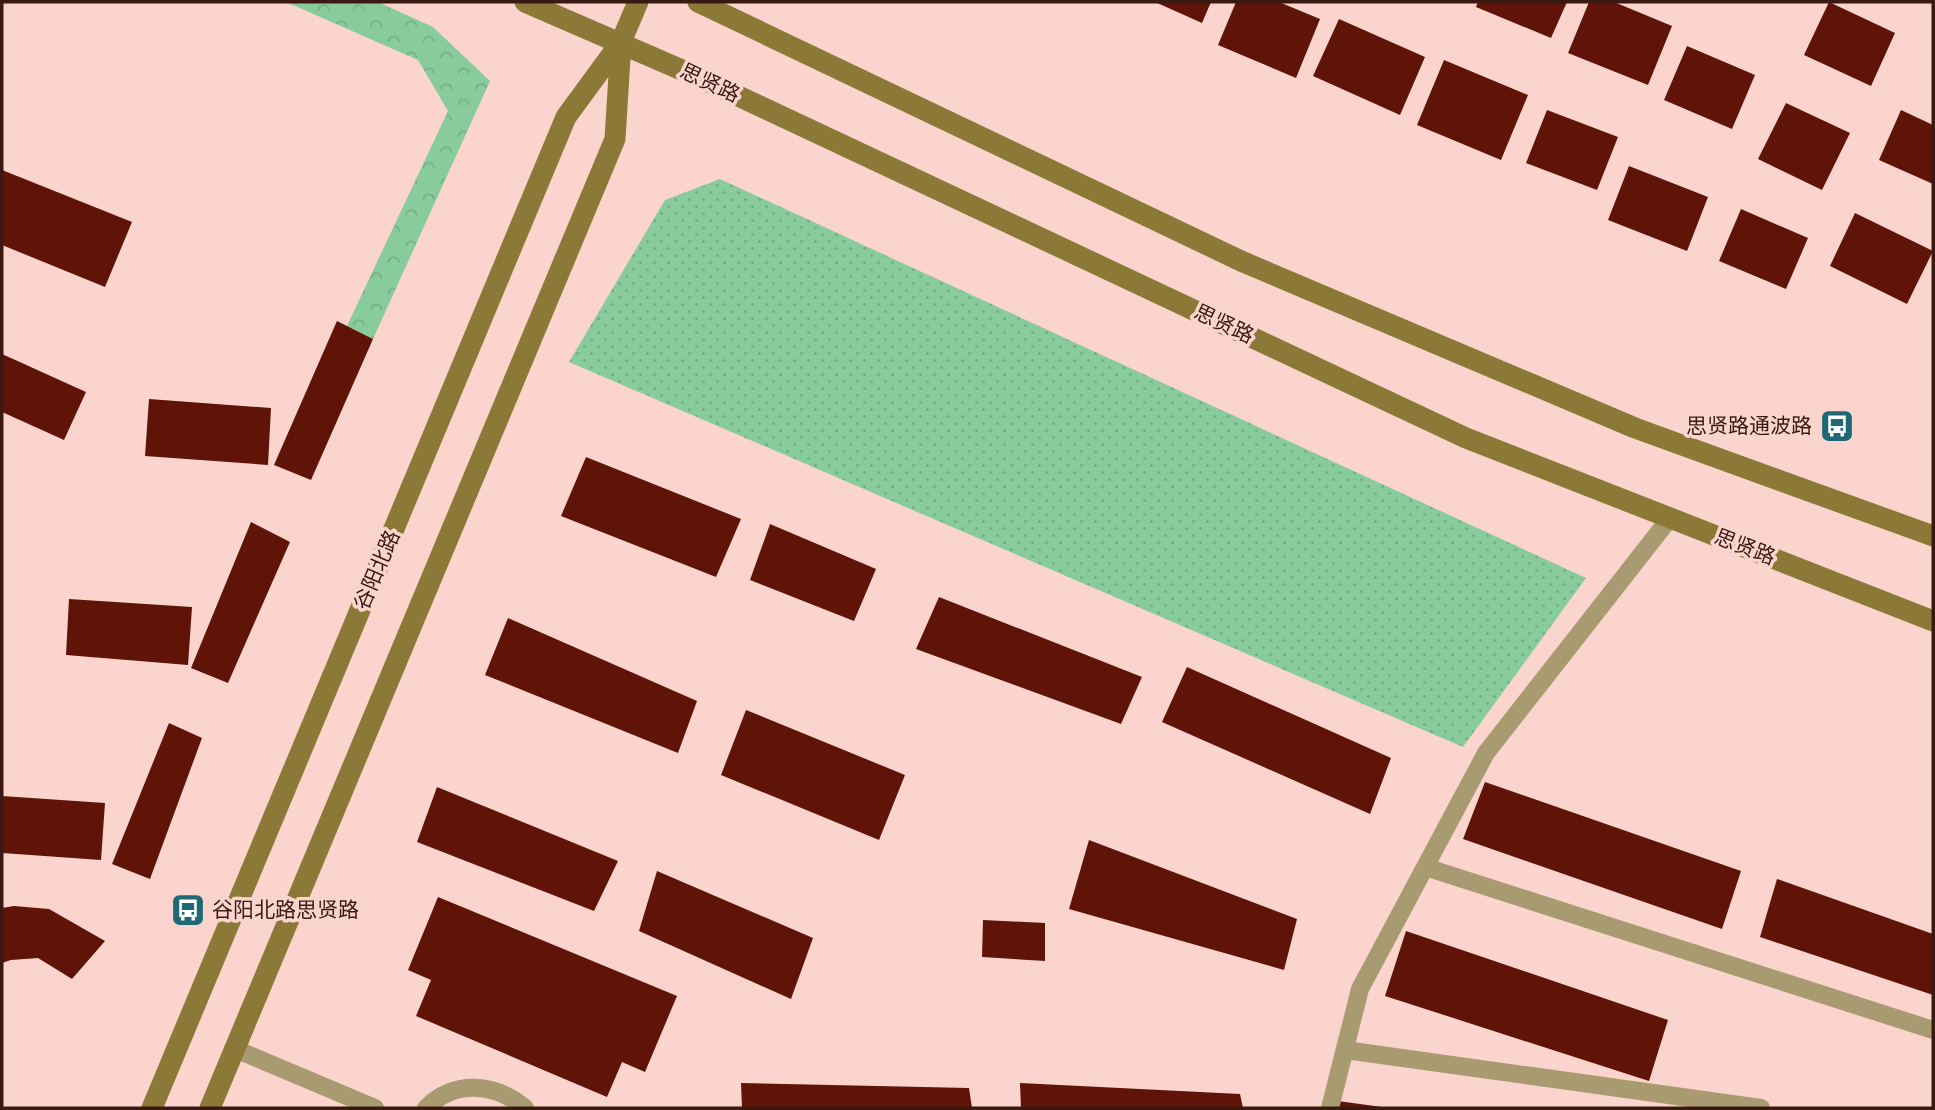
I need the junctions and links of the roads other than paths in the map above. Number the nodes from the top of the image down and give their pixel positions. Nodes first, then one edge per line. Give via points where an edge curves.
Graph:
1 (525, 2) edge
2 (638, 2) edge
3 (698, 2) edge
4 (621, 42) junction
5 (1670, 518) junction
6 (1933, 536) edge
7 (1933, 621) edge
8 (1425, 867) junction
9 (1933, 1030) edge
10 (235, 1049) junction
11 (1345, 1050) junction
12 (1681, 1103) edge
13 (152, 1108) edge
14 (210, 1108) edge
15 (375, 1108) edge
16 (426, 1108) edge
17 (525, 1108) edge
18 (1330, 1108) edge
19 (1760, 1108) edge

1 - 4 main road, 思贤路
2 - 4 main road, 谷阳北路
3 - 6 main road via 1241,261 1635,428
4 - 5 main road, 思贤路 via 1466,438
4 - 10 main road, 谷阳北路 via 615,139
4 - 13 main road, 谷阳北路 via 566,117
5 - 7 main road, 思贤路
5 - 8 lane via 1486,753
8 - 9 lane
8 - 11 lane via 1360,989
10 - 14 main road, 谷阳北路
10 - 15 lane
11 - 12 lane
11 - 18 lane
12 - 19 lane
16 - 17 lane via 446,1093 468,1087 490,1088

